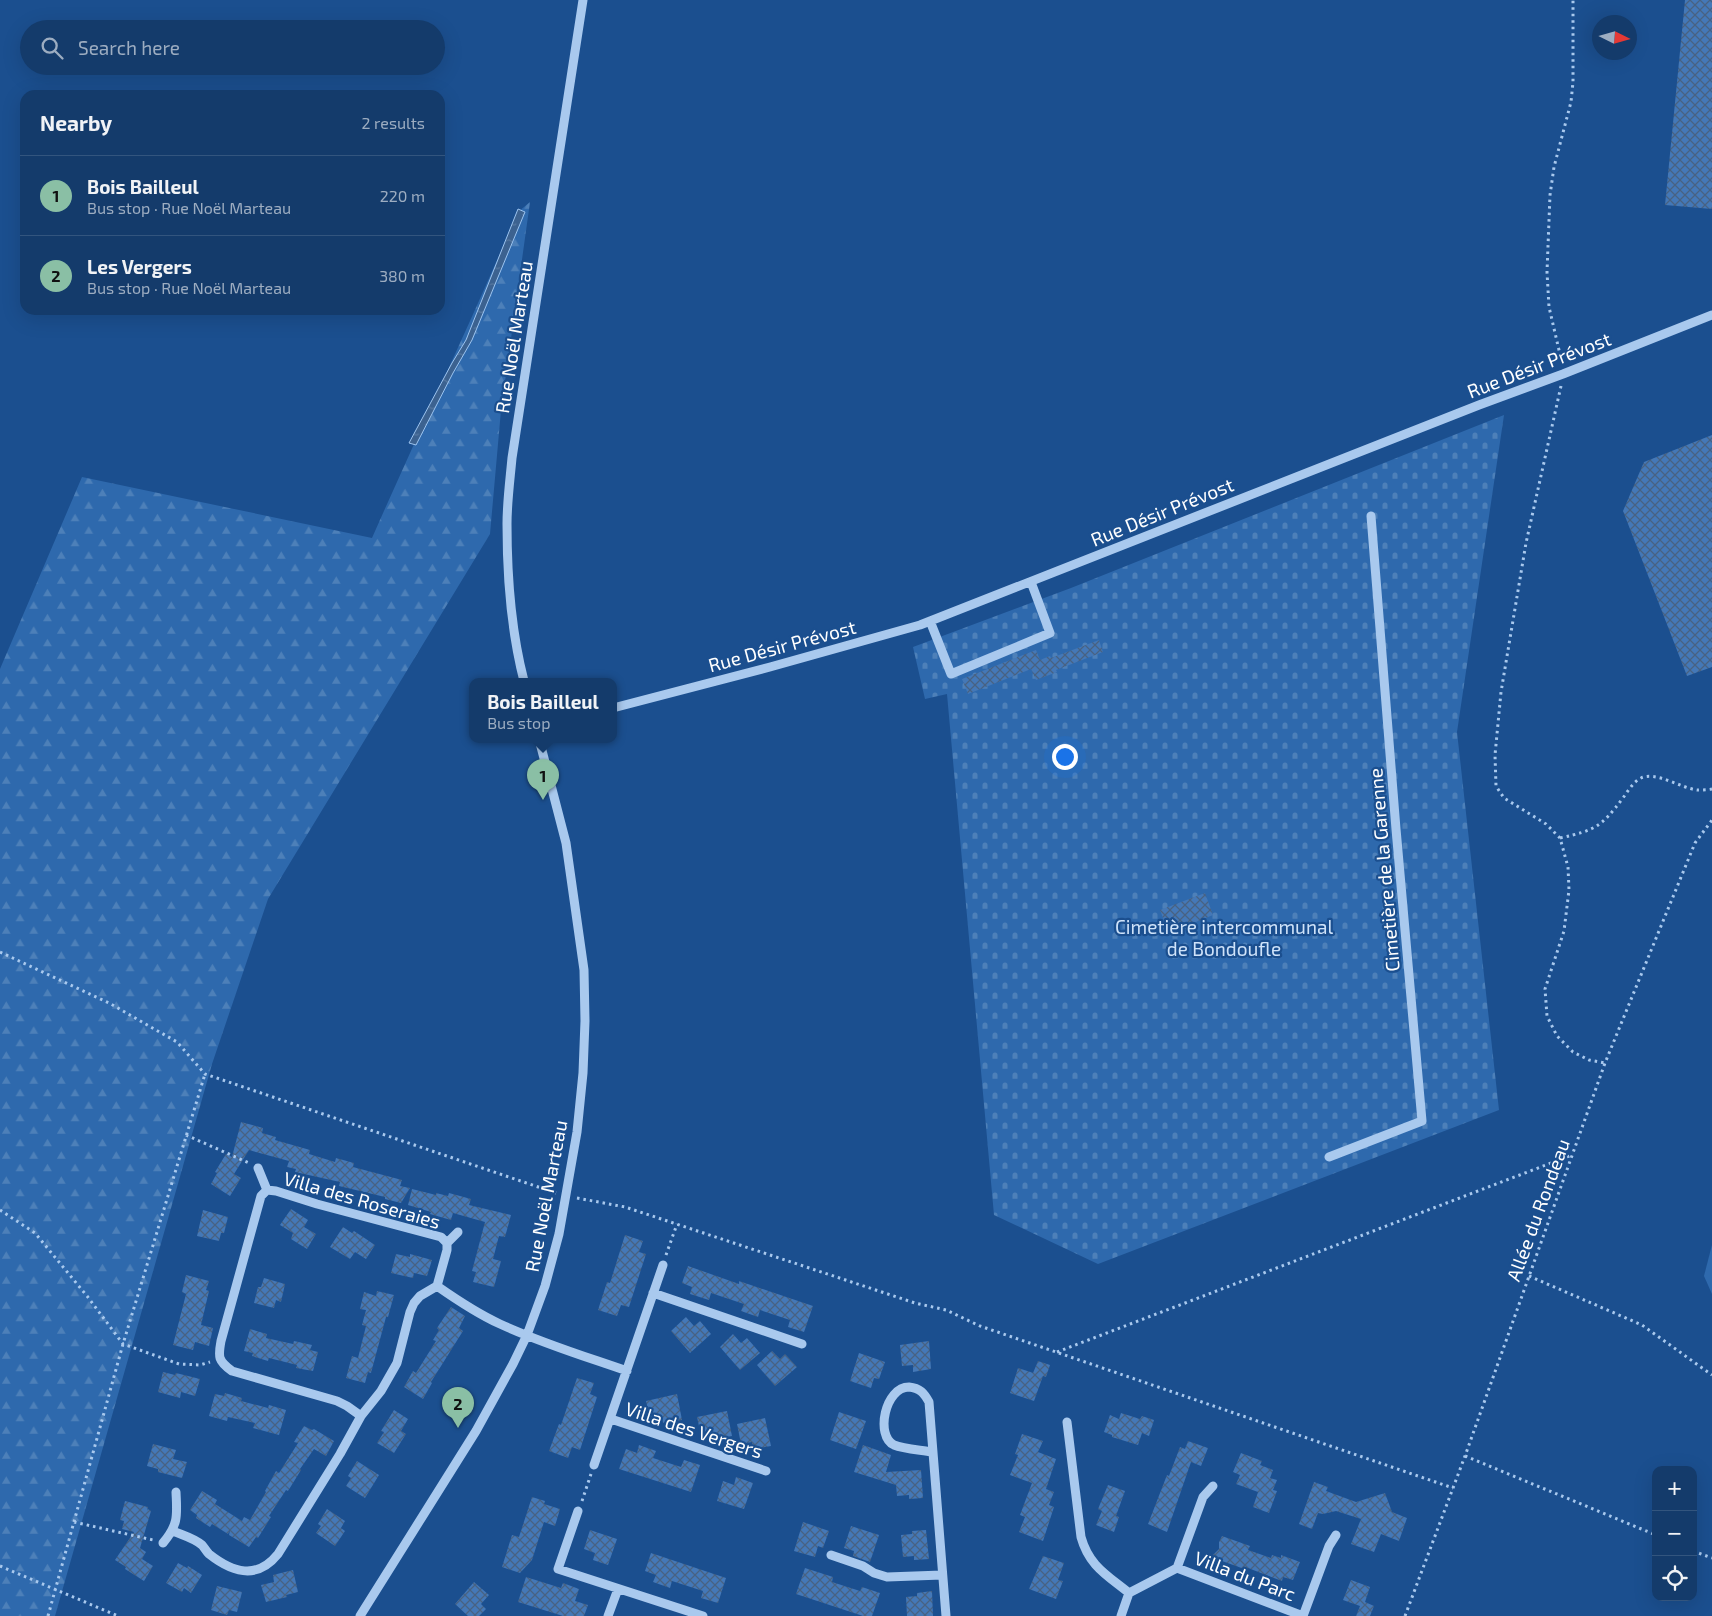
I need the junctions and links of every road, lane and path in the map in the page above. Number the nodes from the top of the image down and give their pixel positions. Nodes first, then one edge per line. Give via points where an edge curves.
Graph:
1 (583, 0) edge
2 (1573, 0) edge
3 (1712, 315) edge
4 (1563, 374) junction
5 (1371, 516) dead end
6 (1031, 582) junction
7 (930, 621) junction
8 (523, 678) edge
9 (617, 707) edge
10 (540, 743) edge
11 (1712, 789) edge
12 (1712, 820) edge
13 (1560, 838) junction
14 (0, 952) edge
15 (1604, 1063) junction
16 (205, 1074) junction
17 (186, 1135) junction
18 (1572, 1154) junction
19 (1329, 1157) dead end
20 (258, 1168) joint
21 (267, 1190) junction
22 (566, 1196) junction
23 (0, 1210) edge
24 (677, 1224) junction
25 (458, 1232) dead end
26 (447, 1243) junction
27 (663, 1265) joint
28 (1529, 1276) junction
29 (437, 1286) junction
30 (653, 1293) junction
31 (527, 1335) junction
32 (123, 1344) junction
33 (802, 1344) dead end
34 (1057, 1352) junction
35 (220, 1360) junction
36 (627, 1370) junction
37 (1712, 1375) edge
38 (361, 1416) junction
39 (611, 1420) junction
40 (1067, 1422) dead end
41 (932, 1452) junction
42 (1465, 1456) junction
43 (594, 1465) dead end
44 (766, 1471) dead end
45 (587, 1485) dead end
46 (1213, 1486) dead end
47 (1453, 1488) junction
48 (176, 1492) dead end
49 (578, 1511) joint
50 (74, 1522) junction
51 (173, 1531) junction
52 (1652, 1534) edge
53 (1336, 1535) dead end
54 (163, 1543) joint
55 (1697, 1552) edge
56 (831, 1555) dead end
57 (1712, 1558) edge
58 (0, 1566) edge
59 (1177, 1568) junction
60 (942, 1575) junction
61 (618, 1589) junction
62 (55, 1590) junction
63 (1129, 1593) junction
64 (48, 1616) edge
65 (118, 1616) edge
66 (360, 1616) edge
67 (608, 1616) edge
68 (702, 1616) edge
69 (946, 1616) edge
70 (1122, 1616) edge
71 (1405, 1616) edge

1 - 8 street, Rue Noël Marteau via 512,458 507,522 508,571
2 - 4 path via 1573,82 1550,194 1547,272 1549,307
3 - 4 street, Rue Désir Prévost
4 - 6 street, Rue Désir Prévost via 1479,404
4 - 13 path via 1526,543 1501,692 1495,755 1496,786 1504,798 1546,824
5 - 19 street, Cimetière de la Garenne via 1422,1121
6 - 7 street, Rue Désir Prévost
6 - 7 street via 1050,633 951,674
7 - 9 street, Rue Désir Prévost
10 - 22 street, Rue Noël Marteau via 566,843 584,970 583,1073
11 - 13 path via 1696,790 1654,776 1642,778 1597,827
12 - 15 path, Allée du Rondeau via 1695,843
13 - 15 path via 1568,867 1569,890 1564,931 1545,989 1547,1016 1557,1036 1573,1052 1588,1060
14 - 16 path via 109,1003 177,1042
15 - 18 path, Allée du Rondeau
16 - 17 path
16 - 22 path
17 - 20 path
17 - 32 path
18 - 28 path, Allée du Rondeau
18 - 34 path
20 - 21 street, Villa des Roseraies
21 - 26 street, Villa des Roseraies via 430,1234
21 - 35 street, Villa des Roseraies via 261,1196 221,1341
22 - 24 path via 625,1207
22 - 31 street, Rue Noël Marteau via 545,1286
23 - 32 path via 35,1233
24 - 27 path
24 - 34 path via 915,1304 946,1310 980,1326
25 - 26 street, Villa des Roseraies
26 - 29 street, Villa des Roseraies
27 - 30 street, Villa des Vergers
28 - 37 path via 1642,1325
28 - 42 path, Allée du Rondeau
29 - 31 street via 499,1324
29 - 38 street via 414,1303 397,1363
30 - 33 street
30 - 36 street, Villa des Vergers
31 - 36 street, Villa des Vergers
31 - 66 street, Rue Noël Marteau via 476,1431
32 - 35 path via 179,1364 200,1365
32 - 50 path
34 - 47 path
35 - 38 street via 232,1371 337,1401
36 - 39 street, Villa des Vergers
38 - 51 street via 278,1554 262,1568 233,1569 193,1539
39 - 43 street, Villa des Vergers
39 - 44 street, Villa des Vergers
40 - 63 street via 1085,1551 1092,1562
41 - 41 street via 929,1402 923,1392 914,1388 897,1390 891,1396 886,1414 885,1434 894,1445
41 - 60 street
42 - 47 path, Allée du Rondeau
42 - 52 path
45 - 49 path
46 - 59 street, Villa du Parc via 1203,1497
47 - 71 path, Allée du Rondeau
48 - 51 street via 177,1516
49 - 61 street via 558,1569
50 - 54 path
50 - 62 path
51 - 54 street
53 - 59 street, Villa du Parc via 1303,1616
55 - 57 path
56 - 60 street via 886,1577
58 - 62 path
59 - 63 street, Villa du Parc
60 - 69 street
61 - 67 street
61 - 68 street
62 - 64 path
62 - 65 path
63 - 70 street

